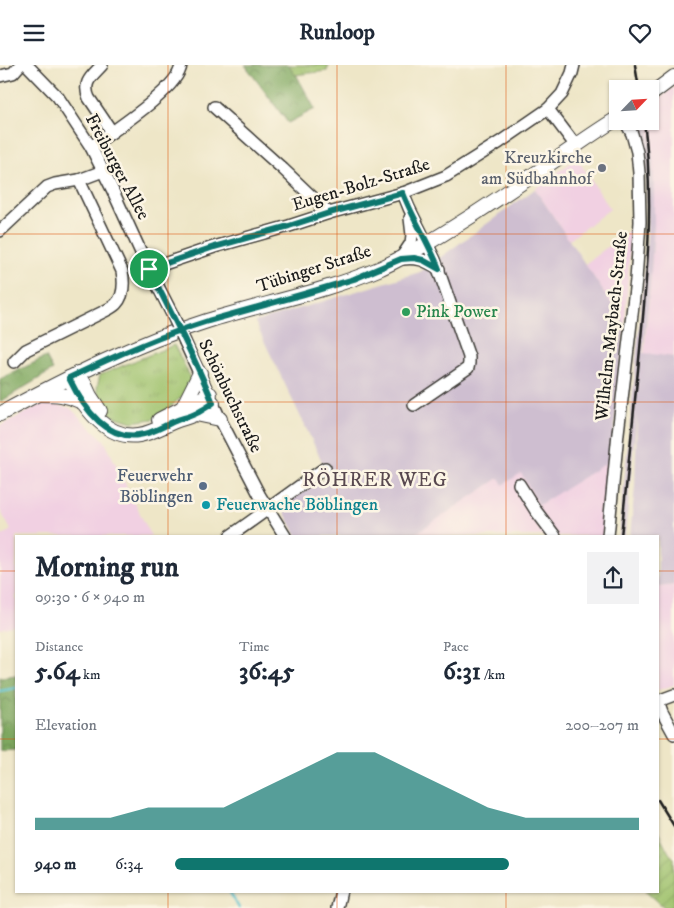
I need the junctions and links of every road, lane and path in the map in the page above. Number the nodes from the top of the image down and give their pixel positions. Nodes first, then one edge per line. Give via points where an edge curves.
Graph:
1 (20, 65) edge
2 (27, 65) edge
3 (102, 65) edge
4 (181, 65) edge
5 (574, 65) edge
6 (0, 76) edge
7 (674, 77) edge
8 (659, 88) edge
9 (214, 107) dead end
10 (548, 109) junction
11 (609, 123) edge
12 (630, 130) edge
13 (112, 132) junction
14 (576, 145) junction
15 (91, 147) junction
16 (103, 171) junction
17 (79, 180) junction
18 (403, 193) junction
19 (409, 208) junction
20 (329, 213) junction
21 (0, 231) edge
22 (427, 244) junction
23 (401, 259) junction
24 (149, 269) junction
25 (439, 269) junction
26 (14, 362) dead end
27 (100, 363) junction
28 (200, 373) junction
29 (73, 376) junction
30 (38, 394) junction
31 (211, 399) junction
32 (88, 402) junction
33 (414, 405) dead end
34 (184, 407) junction
35 (0, 414) edge
36 (196, 414) junction
37 (220, 419) junction
38 (325, 468) dead end
39 (519, 485) dead end
40 (268, 509) junction
41 (231, 535) edge
42 (284, 535) edge
43 (554, 535) edge
44 (608, 535) edge
45 (674, 695) edge
46 (659, 701) edge
47 (659, 703) edge
48 (674, 734) edge
49 (341, 893) edge
50 (337, 908) edge

1 - 6 street via 12,73
2 - 15 street, Freiburger Allee via 58,97
3 - 13 street via 88,81 87,92
4 - 13 street via 176,77 156,98
5 - 10 street, Eugen-Bolz-Straße via 562,94
7 - 8 main road
9 - 20 street
10 - 14 street
10 - 18 street, Eugen-Bolz-Straße via 460,168
11 - 14 main road, Tübinger Straße
12 - 44 street, Wilhelm-Maybach-Straße via 637,152 640,222
13 - 15 street
14 - 22 main road, Tübinger Straße
15 - 16 street, Freiburger Allee
16 - 17 street
16 - 24 street, Freiburger Allee
17 - 21 street via 47,187
17 - 26 street via 122,271 122,295 105,311 26,350
18 - 19 street
18 - 20 street, Eugen-Bolz-Straße
19 - 22 street
19 - 23 street via 411,243
20 - 24 street, Eugen-Bolz-Straße
22 - 23 main road, Tübinger Straße
22 - 25 street
23 - 25 street via 423,260
23 - 27 main road, Tübinger Straße via 354,279 199,324
24 - 28 street, Schönbuchstraße, bridge
25 - 33 street via 470,363 468,368
27 - 29 main road, Tübinger Straße
27 - 32 main road via 93,377
28 - 31 street, Schönbuchstraße
28 - 34 main road
29 - 30 main road, Tübinger Straße
29 - 32 main road
30 - 32 main road via 63,394
30 - 35 main road, Tübinger Straße
31 - 34 main road
31 - 36 main road
31 - 37 street, Schönbuchstraße
32 - 34 main road via 107,419 130,428 150,425
32 - 36 main road via 99,422 129,436 142,435
36 - 37 main road
37 - 40 street, Schönbuchstraße
38 - 40 street
39 - 43 street
40 - 41 street
40 - 42 street, Schönbuchstraße
45 - 46 street
47 - 48 street
49 - 50 street

